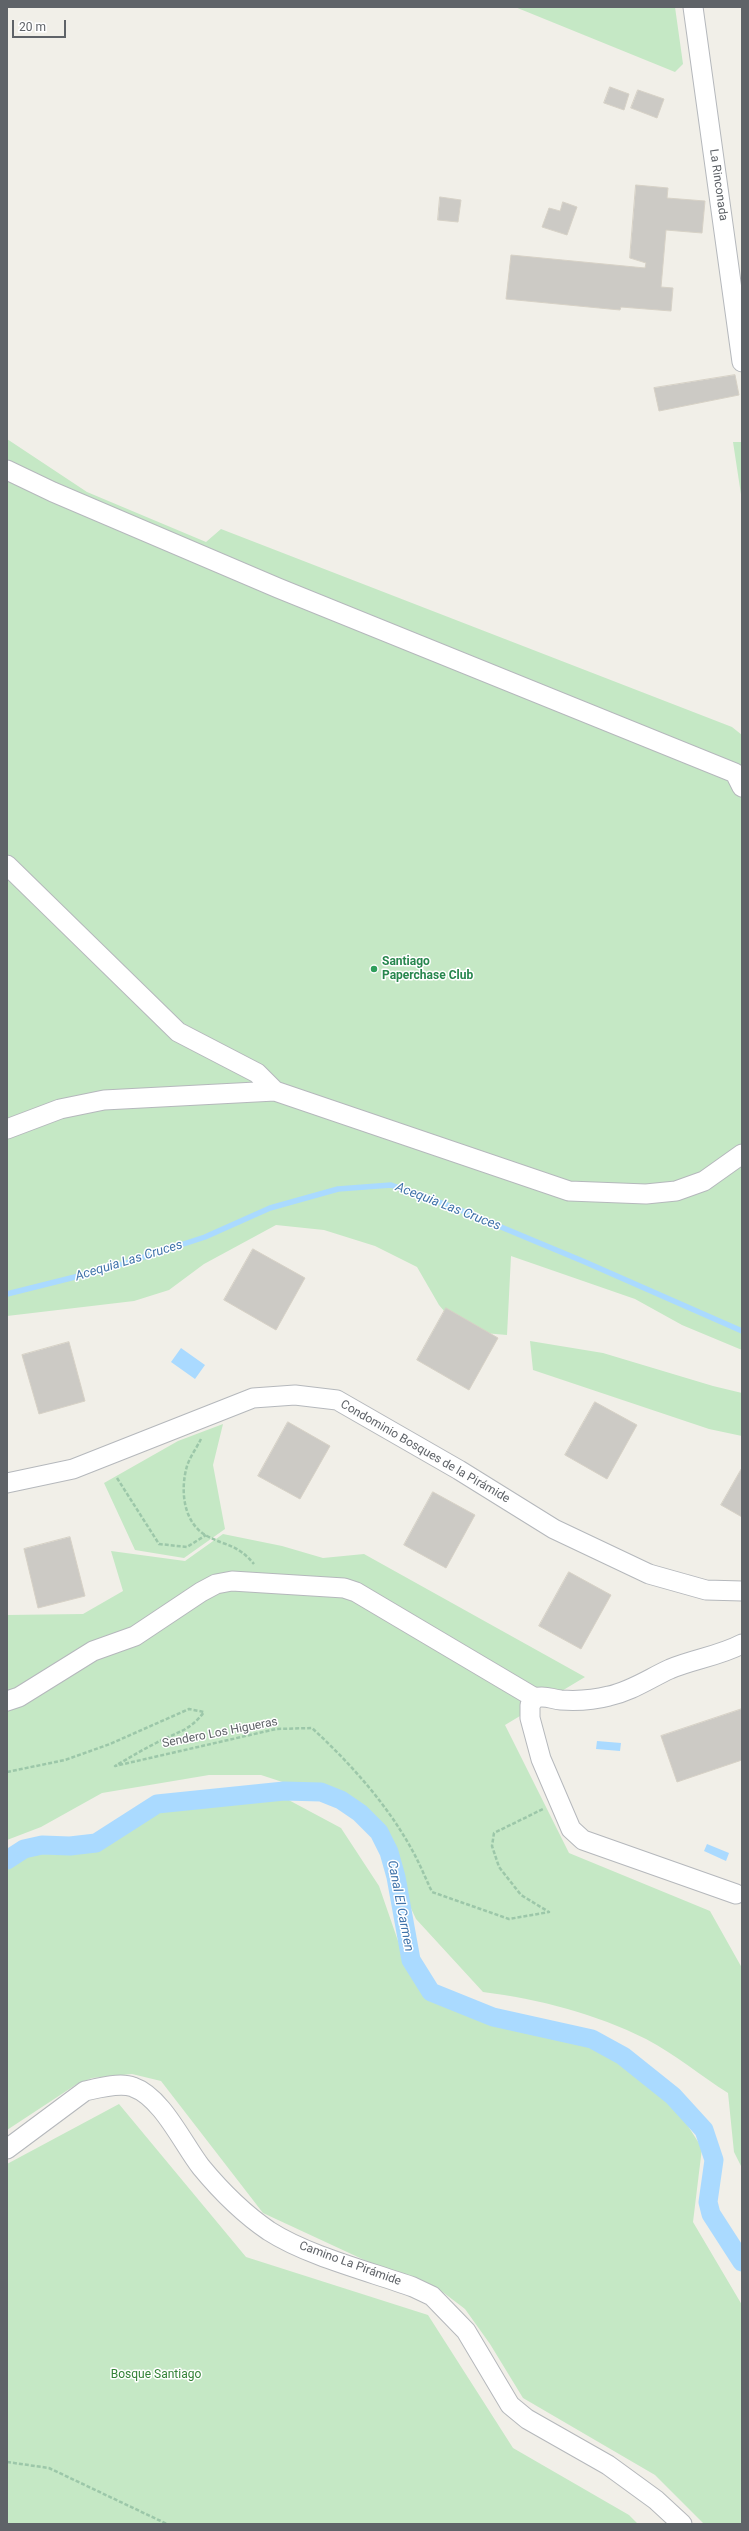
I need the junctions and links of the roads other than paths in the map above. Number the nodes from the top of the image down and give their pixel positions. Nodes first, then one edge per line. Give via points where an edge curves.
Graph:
1 (693, 7) edge
2 (742, 362) edge
3 (7, 470) edge
4 (742, 787) edge
5 (7, 865) edge
6 (275, 1091) junction
7 (7, 1129) edge
8 (742, 1154) edge
9 (7, 1482) edge
10 (742, 1591) edge
11 (742, 1644) edge
12 (534, 1698) junction
13 (7, 1701) edge
14 (736, 1894) dead end
15 (7, 2149) edge
16 (682, 2524) edge

1 - 2 street, La Rinconada
3 - 4 street via 278,588 735,773
5 - 6 street via 178,1032 257,1073
6 - 7 street via 104,1100 60,1109
6 - 8 street via 569,1191 646,1194 676,1191 704,1181
9 - 10 street, Condominio Bosques de la Pirámide via 73,1469 253,1398 295,1395 337,1400 459,1470 554,1529 649,1574 706,1590
11 - 12 street via 670,1669 635,1688 609,1696 575,1701 558,1700 544,1695
12 - 13 street via 356,1592 344,1588 232,1581 216,1584 135,1636 93,1651 19,1697
12 - 14 street via 530,1705 541,1759 571,1829 582,1840
15 - 16 street, Camino La Pirámide via 85,2091 100,2087 132,2086 158,2107 202,2167 255,2221 289,2242 432,2296 466,2331 510,2405 526,2419 608,2464 656,2500

